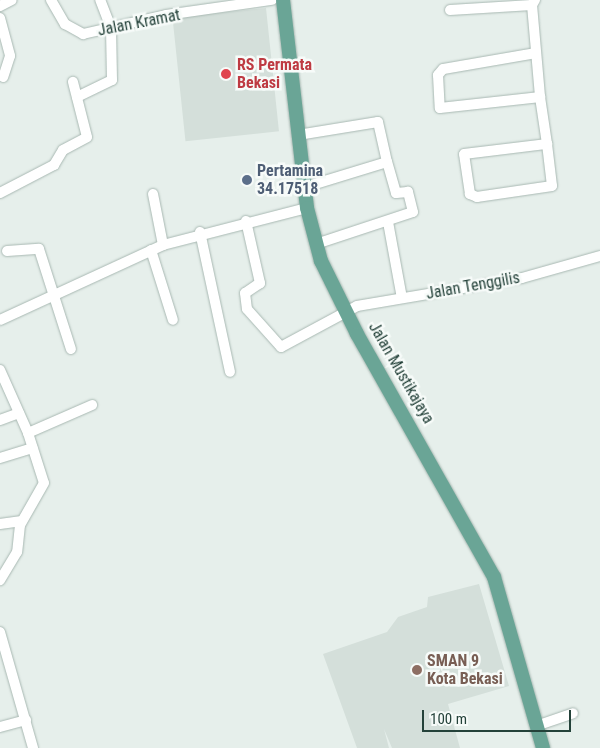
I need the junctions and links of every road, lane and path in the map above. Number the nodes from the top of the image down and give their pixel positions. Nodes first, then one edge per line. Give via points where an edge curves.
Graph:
1 (12, 0) edge
2 (51, 0) edge
3 (100, 0) edge
4 (272, 0) edge
5 (283, 0) edge
6 (533, 2) edge
7 (0, 6) edge
8 (450, 10) dead end
9 (0, 18) edge
10 (111, 28) junction
11 (536, 53) junction
12 (3, 77) dead end
13 (73, 82) dead end
14 (77, 97) junction
15 (540, 97) junction
16 (298, 135) junction
17 (548, 144) junction
18 (387, 162) junction
19 (304, 187) junction
20 (0, 192) edge
21 (153, 194) dead end
22 (307, 208) junction
23 (246, 221) junction
24 (388, 222) junction
25 (200, 232) junction
26 (316, 244) junction
27 (163, 246) junction
28 (151, 250) junction
29 (7, 251) dead end
30 (600, 256) edge
31 (54, 294) junction
32 (402, 298) junction
33 (345, 310) junction
34 (0, 320) edge
35 (172, 320) dead end
36 (71, 349) dead end
37 (0, 370) edge
38 (230, 372) dead end
39 (92, 405) dead end
40 (20, 413) junction
41 (0, 420) edge
42 (28, 433) junction
43 (33, 448) junction
44 (0, 458) edge
45 (22, 521) junction
46 (0, 524) edge
47 (0, 580) edge
48 (0, 632) edge
49 (573, 713) dead end
50 (26, 720) junction
51 (536, 726) junction
52 (0, 727) edge
53 (33, 748) edge
54 (543, 748) edge

1 - 7 street
2 - 10 street, Jalan Kramat via 73,30 83,34
3 - 10 street
4 - 10 street, Jalan Kramat
5 - 16 main road, Jalan Mustikajaya
6 - 8 street
6 - 11 street
9 - 12 street via 10,56
10 - 14 street via 112,80
11 - 15 street
11 - 15 street via 443,69 438,75 440,108
13 - 14 street
14 - 20 street via 85,139 63,150 54,165
15 - 17 street
16 - 18 street via 378,122
16 - 19 main road, Jalan Mustikajaya
17 - 17 street via 464,154 470,194 477,197 550,189
18 - 19 street
18 - 24 street via 396,193 408,192 413,211
19 - 22 main road, Jalan Mustikajaya
21 - 27 street
22 - 23 street
22 - 26 main road, Jalan Mustikajaya
23 - 25 street
23 - 33 street, Jalan Tenggilis via 260,283 246,294 247,309 277,346 284,346
24 - 26 street
24 - 32 street
25 - 27 street
25 - 38 street
26 - 33 main road, Jalan Mustikajaya
27 - 28 street
28 - 31 street
28 - 35 street
29 - 31 street via 38,249
30 - 32 street, Jalan Tenggilis via 522,278
31 - 34 street
31 - 36 street
32 - 33 street, Jalan Tenggilis
33 - 51 main road, Jalan Mustikajaya via 494,577
37 - 40 street
39 - 42 street
40 - 41 street
40 - 42 street
42 - 43 street
43 - 44 street
43 - 45 street via 44,483
45 - 46 street
45 - 47 street via 17,552
48 - 50 street
49 - 51 street
50 - 52 street
50 - 53 street
51 - 54 main road, Jalan Mustikajaya

